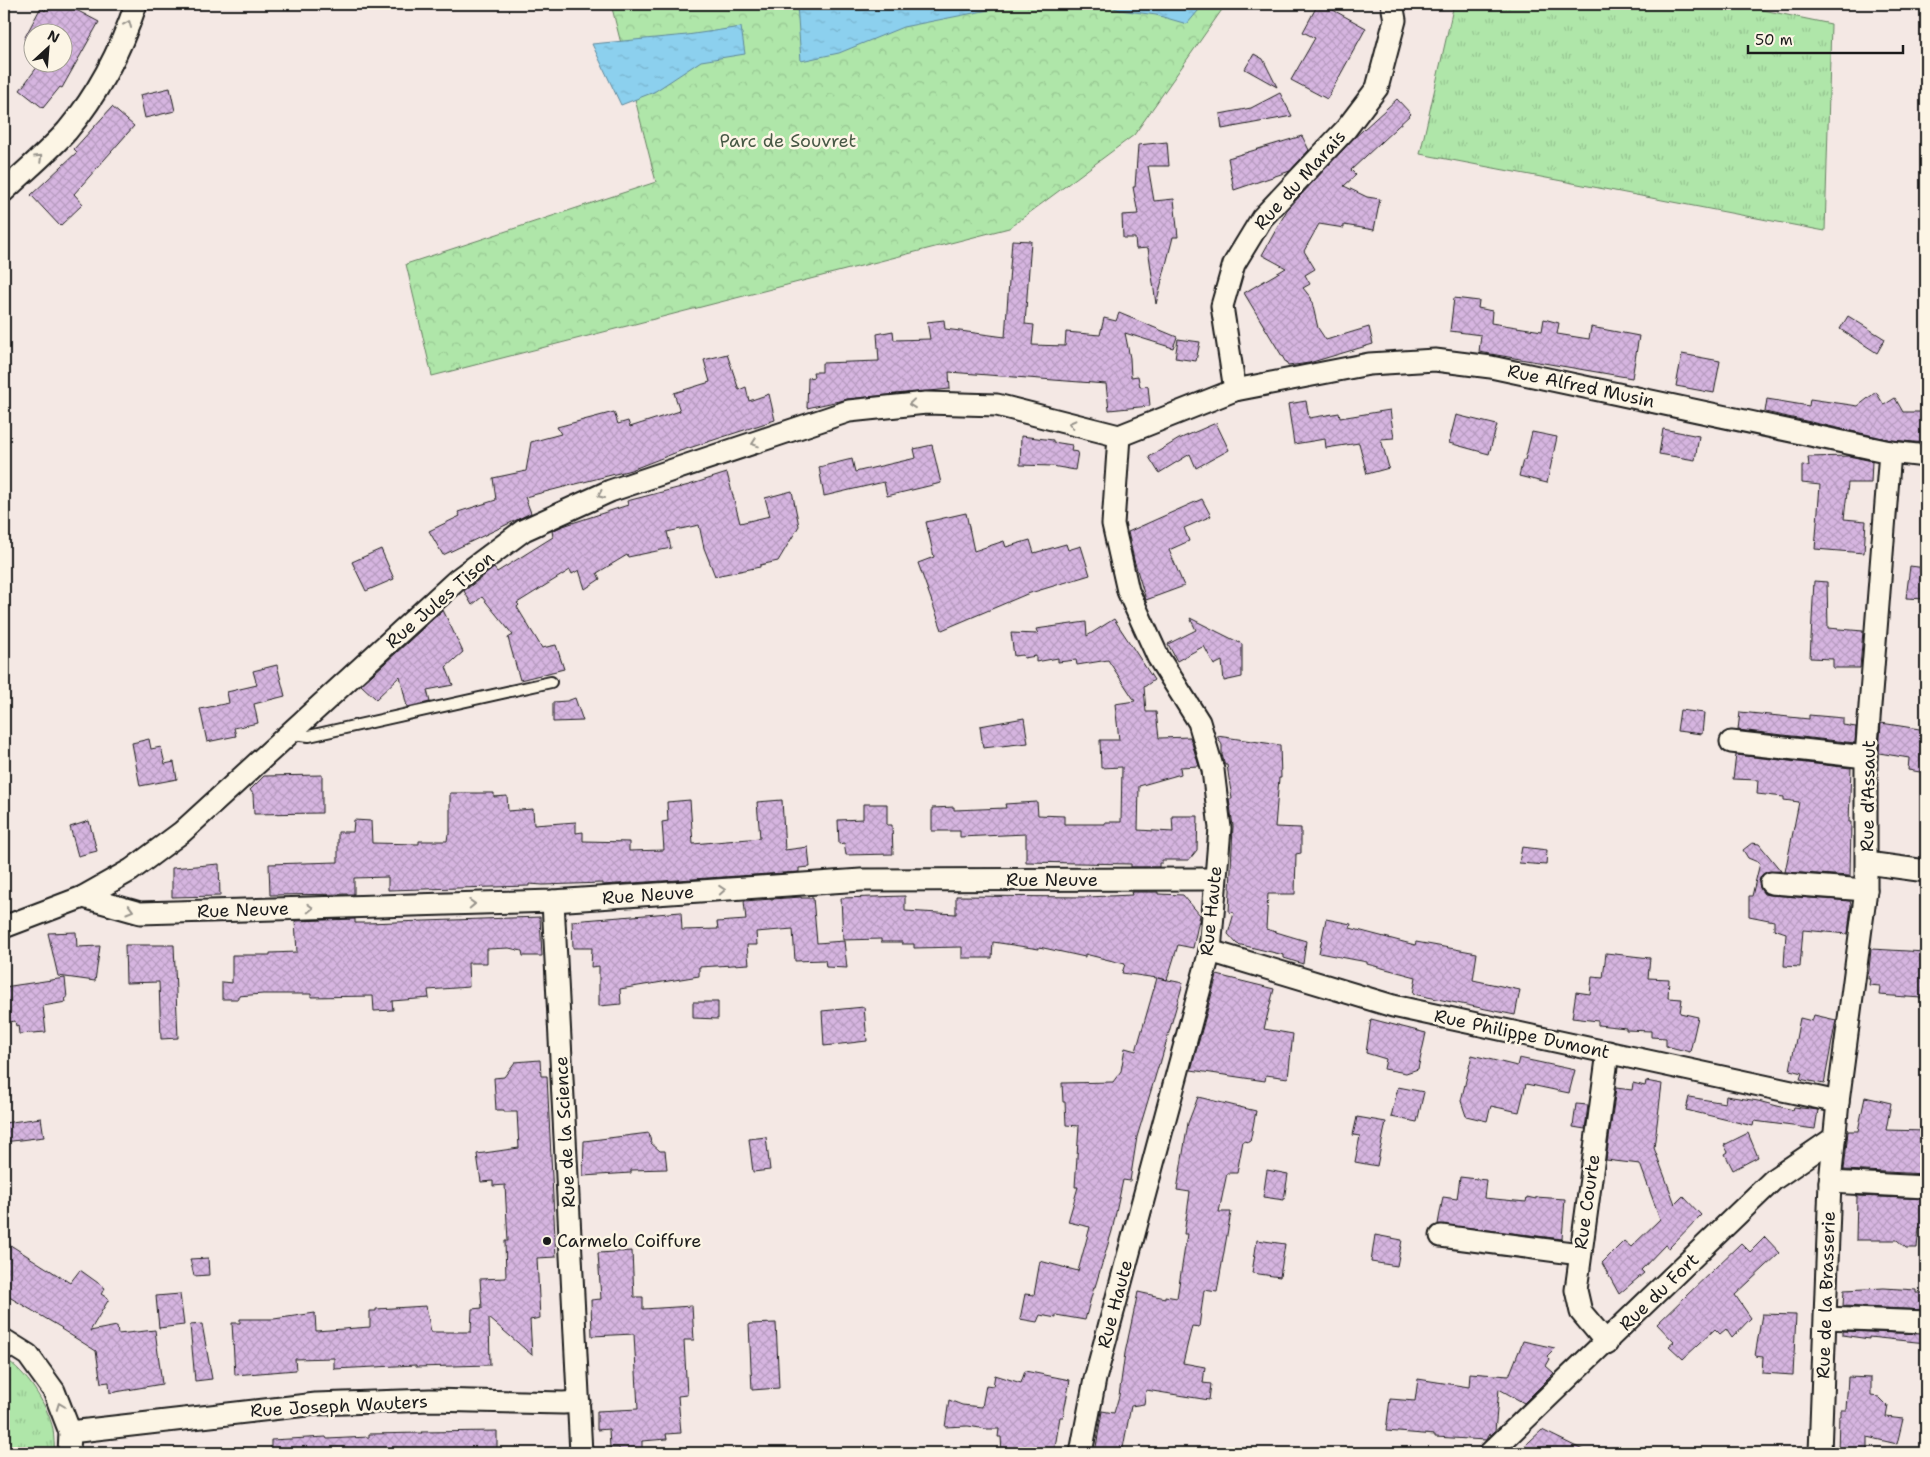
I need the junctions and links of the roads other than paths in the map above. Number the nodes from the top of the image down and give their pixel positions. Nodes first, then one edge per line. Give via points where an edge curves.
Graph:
1 (136, 4) edge
2 (1392, 4) edge
3 (4, 192) edge
4 (1235, 390) junction
5 (1119, 436) junction
6 (1890, 452) junction
7 (1926, 456) edge
8 (551, 682) dead end
9 (291, 734) junction
10 (1731, 742) dead end
11 (1866, 757) junction
12 (1867, 863) junction
13 (1926, 871) edge
14 (1214, 879) junction
15 (1771, 883) dead end
16 (1866, 890) junction
17 (83, 897) junction
18 (554, 901) junction
19 (4, 927) edge
20 (1210, 951) junction
21 (1608, 1052) junction
22 (1838, 1102) junction
23 (1834, 1138) junction
24 (1830, 1182) junction
25 (1926, 1187) edge
26 (1441, 1236) dead end
27 (1580, 1254) junction
28 (1826, 1318) junction
29 (1926, 1322) edge
30 (4, 1340) edge
31 (1607, 1343) junction
32 (579, 1402) junction
33 (70, 1432) junction
34 (69, 1453) edge
35 (581, 1453) edge
36 (1081, 1453) edge
37 (1490, 1453) edge
38 (1820, 1453) edge

3 -> 1 street via 67,131 100,86
2 - 4 street, Rue du Marais via 1395,20 1377,88 1346,129 1262,218 1234,264 1222,306
4 - 5 street, Rue Alfred Musin
4 - 6 street, Rue Alfred Musin via 1369,364 1435,360 1491,367
5 -> 9 street, Rue Jules Tison via 997,405 926,403 849,411 610,491 524,530 457,580
5 - 14 street, Rue Haute via 1113,524 1128,591 1158,657 1199,722 1213,770 1220,828
6 - 7 street, Rue Alfred Musin
6 - 11 street, Rue d'Assaut
8 - 9 lane via 308,736
9 - 17 street, Rue Jules Tison via 182,832 132,870
10 - 11 street
11 - 12 street, Rue d'Assaut
12 - 13 street
12 - 16 street, Rue d'Assaut
18 -> 14 street, Rue Neuve via 861,880
14 - 20 street, Rue Haute
15 - 16 street
16 - 22 street, Rue d'Assaut
17 -> 18 street, Rue Neuve via 140,913
17 - 19 street, Rue Jules Tison
18 - 32 street, Rue de la Science
20 - 21 street, Rue Philippe Dumont via 1393,1006
20 - 36 street, Rue Haute via 1095,1380
21 - 22 street, Rue Philippe Dumont
21 - 27 street, Rue Courte
22 - 23 street, Rue d'Assaut
23 - 24 street, Rue de la Brasserie
23 - 31 street, Rue du Fort via 1774,1179
24 - 25 street
24 - 28 street, Rue de la Brasserie
26 - 27 street
27 - 31 street, Rue Courte via 1576,1290 1581,1312
28 - 29 street
28 - 38 street, Rue de la Brasserie
33 -> 30 street via 54,1391 28,1355
31 - 37 street, Rue du Fort
32 - 33 street, Rue Joseph Wauters via 430,1400 316,1404
32 - 35 street, Rue de la Science
33 - 34 street

